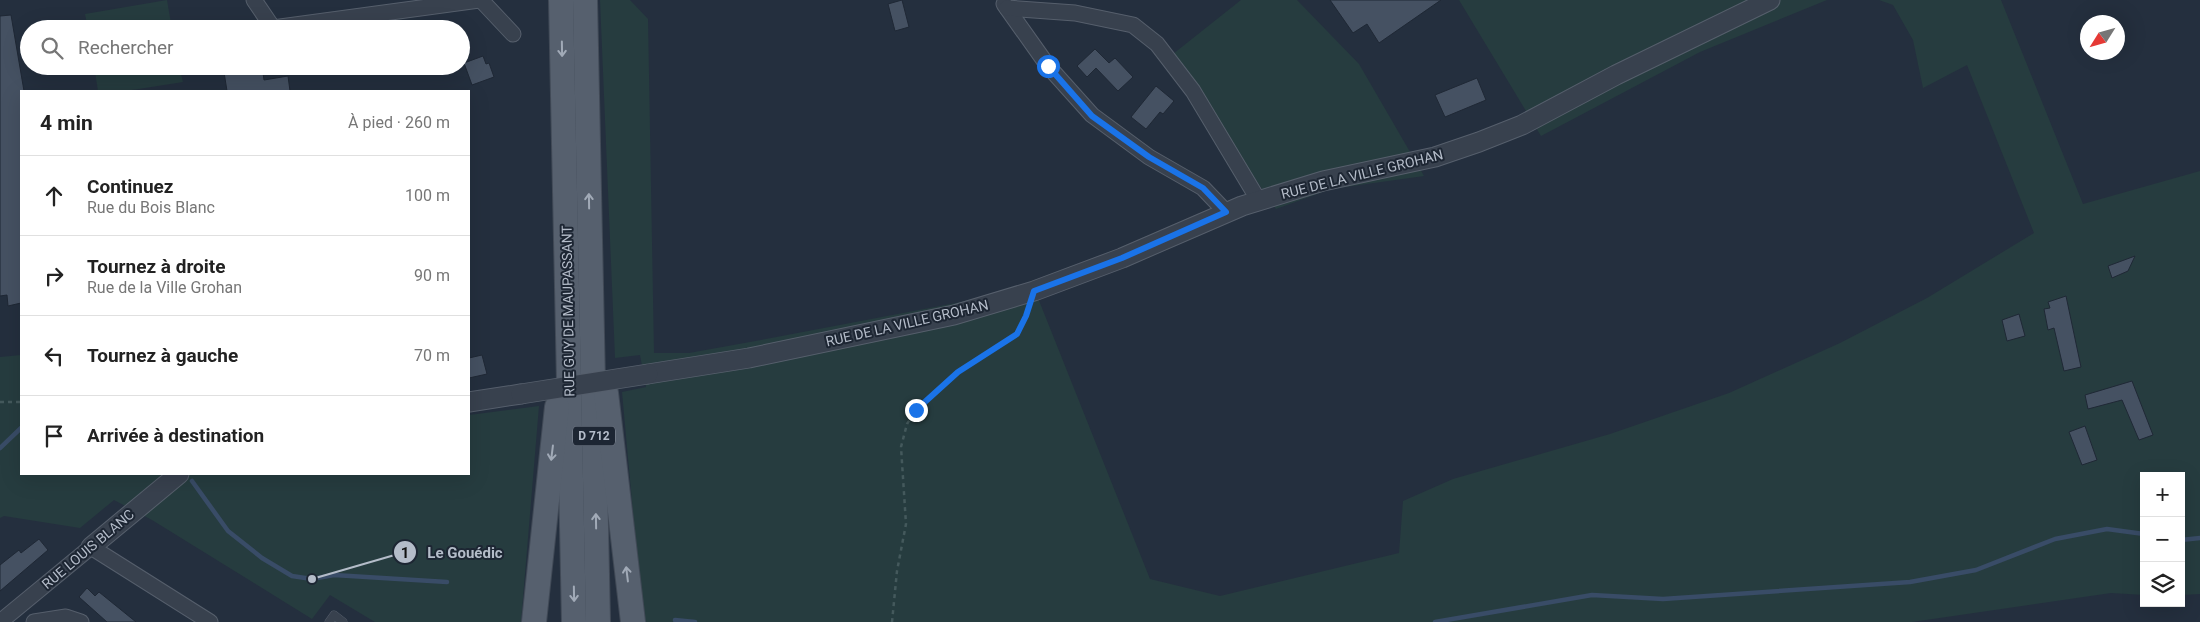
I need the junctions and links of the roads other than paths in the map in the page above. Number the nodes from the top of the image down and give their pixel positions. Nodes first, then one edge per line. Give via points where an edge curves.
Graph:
1 (254, 0) edge
2 (480, 0) edge
3 (561, 0) edge
4 (585, 0) edge
5 (1770, 0) edge
6 (1004, 4) edge
7 (268, 20) edge
8 (332, 20) edge
9 (512, 34) dead end
10 (1260, 201) junction
11 (1226, 212) junction
12 (590, 250) junction
13 (568, 318) junction
14 (470, 402) edge
15 (177, 475) edge
16 (90, 548) junction
17 (12, 611) junction
18 (0, 622) edge
19 (27, 622) edge
20 (34, 622) edge
21 (81, 622) edge
22 (210, 622) edge
23 (329, 622) edge
24 (343, 622) edge
25 (534, 622) edge
26 (574, 622) edge
27 (598, 622) edge
28 (633, 622) edge

1 - 7 street
2 - 8 street
2 - 9 street
3 -> 13 main road, RUE GUY DE MAUPASSANT / D 712
12 -> 4 main road, RUE GUY DE MAUPASSANT / D 712
5 - 10 street, RUE DE LA VILLE GROHAN via 1522,125 1479,142 1435,157 1323,181
6 - 10 street via 1075,13 1133,25 1157,44 1193,91
6 - 11 street via 1048,66 1092,116 1149,157 1203,188
10 - 11 street, RUE DE LA VILLE GROHAN
11 - 14 street, RUE DE LA VILLE GROHAN, bridge via 1122,258 1034,291 954,315 749,358
27 -> 12 main road, RUE GUY DE MAUPASSANT / D 712
28 -> 12 main road
13 -> 25 main road
13 -> 26 main road, RUE GUY DE MAUPASSANT / D 712
15 - 16 street, RUE LOUIS BLANC
16 - 17 street, RUE LOUIS BLANC
16 - 22 street
17 - 18 street, RUE LOUIS BLANC
17 - 19 street
20 - 21 street via 66,617
23 - 24 lane via 334,615

